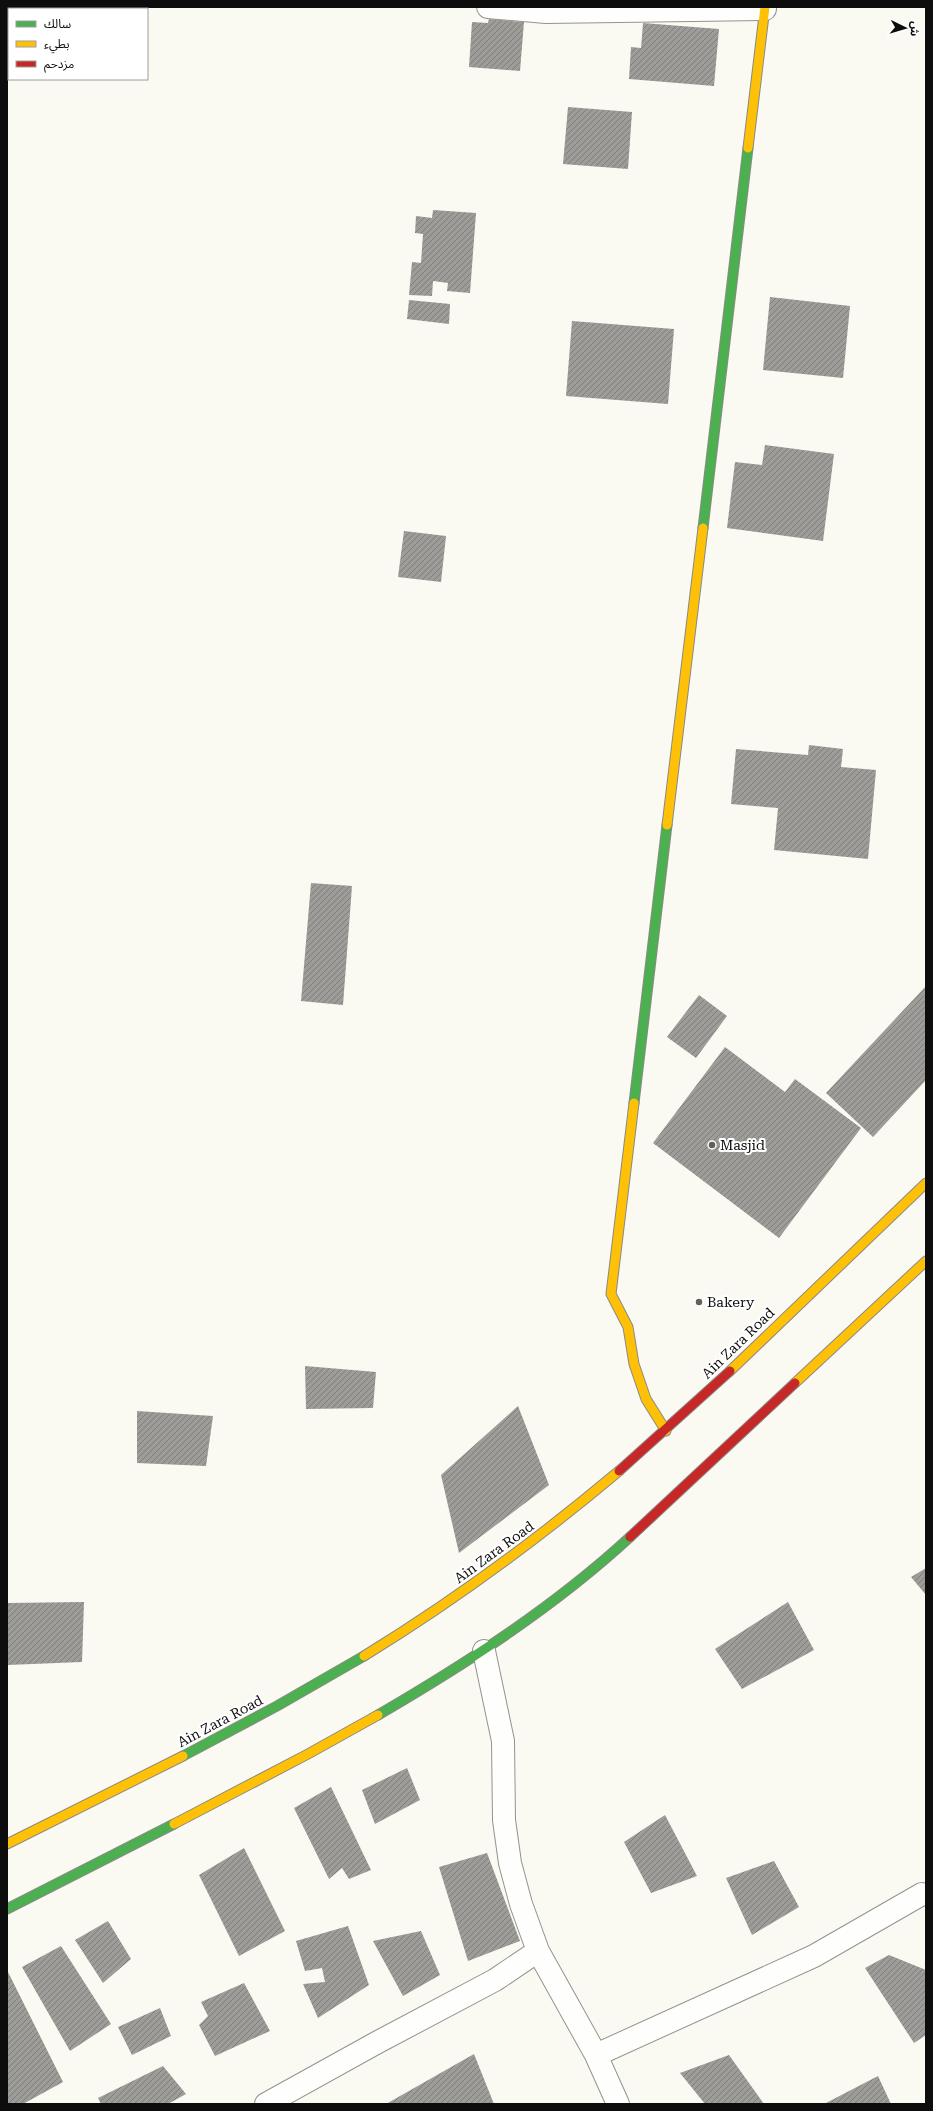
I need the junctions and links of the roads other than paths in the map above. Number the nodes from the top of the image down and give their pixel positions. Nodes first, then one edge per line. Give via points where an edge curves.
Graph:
1 (488, 7) edge
2 (765, 8) edge
3 (926, 1184) edge
4 (926, 1261) edge
5 (666, 1430) junction
6 (484, 1651) junction
7 (7, 1844) edge
8 (922, 1894) dead end
9 (7, 1909) edge
10 (538, 1951) junction
11 (596, 2055) junction
12 (266, 2104) edge
13 (618, 2104) edge

1 - 2 street via 546,12
2 - 5 main road via 611,1294 628,1327 634,1364 646,1399
3 - 5 main road, Ain Zara Road
4 - 6 main road via 620,1546 573,1587
5 - 7 main road, Ain Zara Road via 530,1544 459,1595 388,1641 240,1727 165,1767
6 - 9 main road via 315,1750
6 - 10 street via 503,1741 504,1820 510,1863
8 - 11 street via 814,1956
10 - 11 street
10 - 12 street via 495,1980
11 - 13 street

